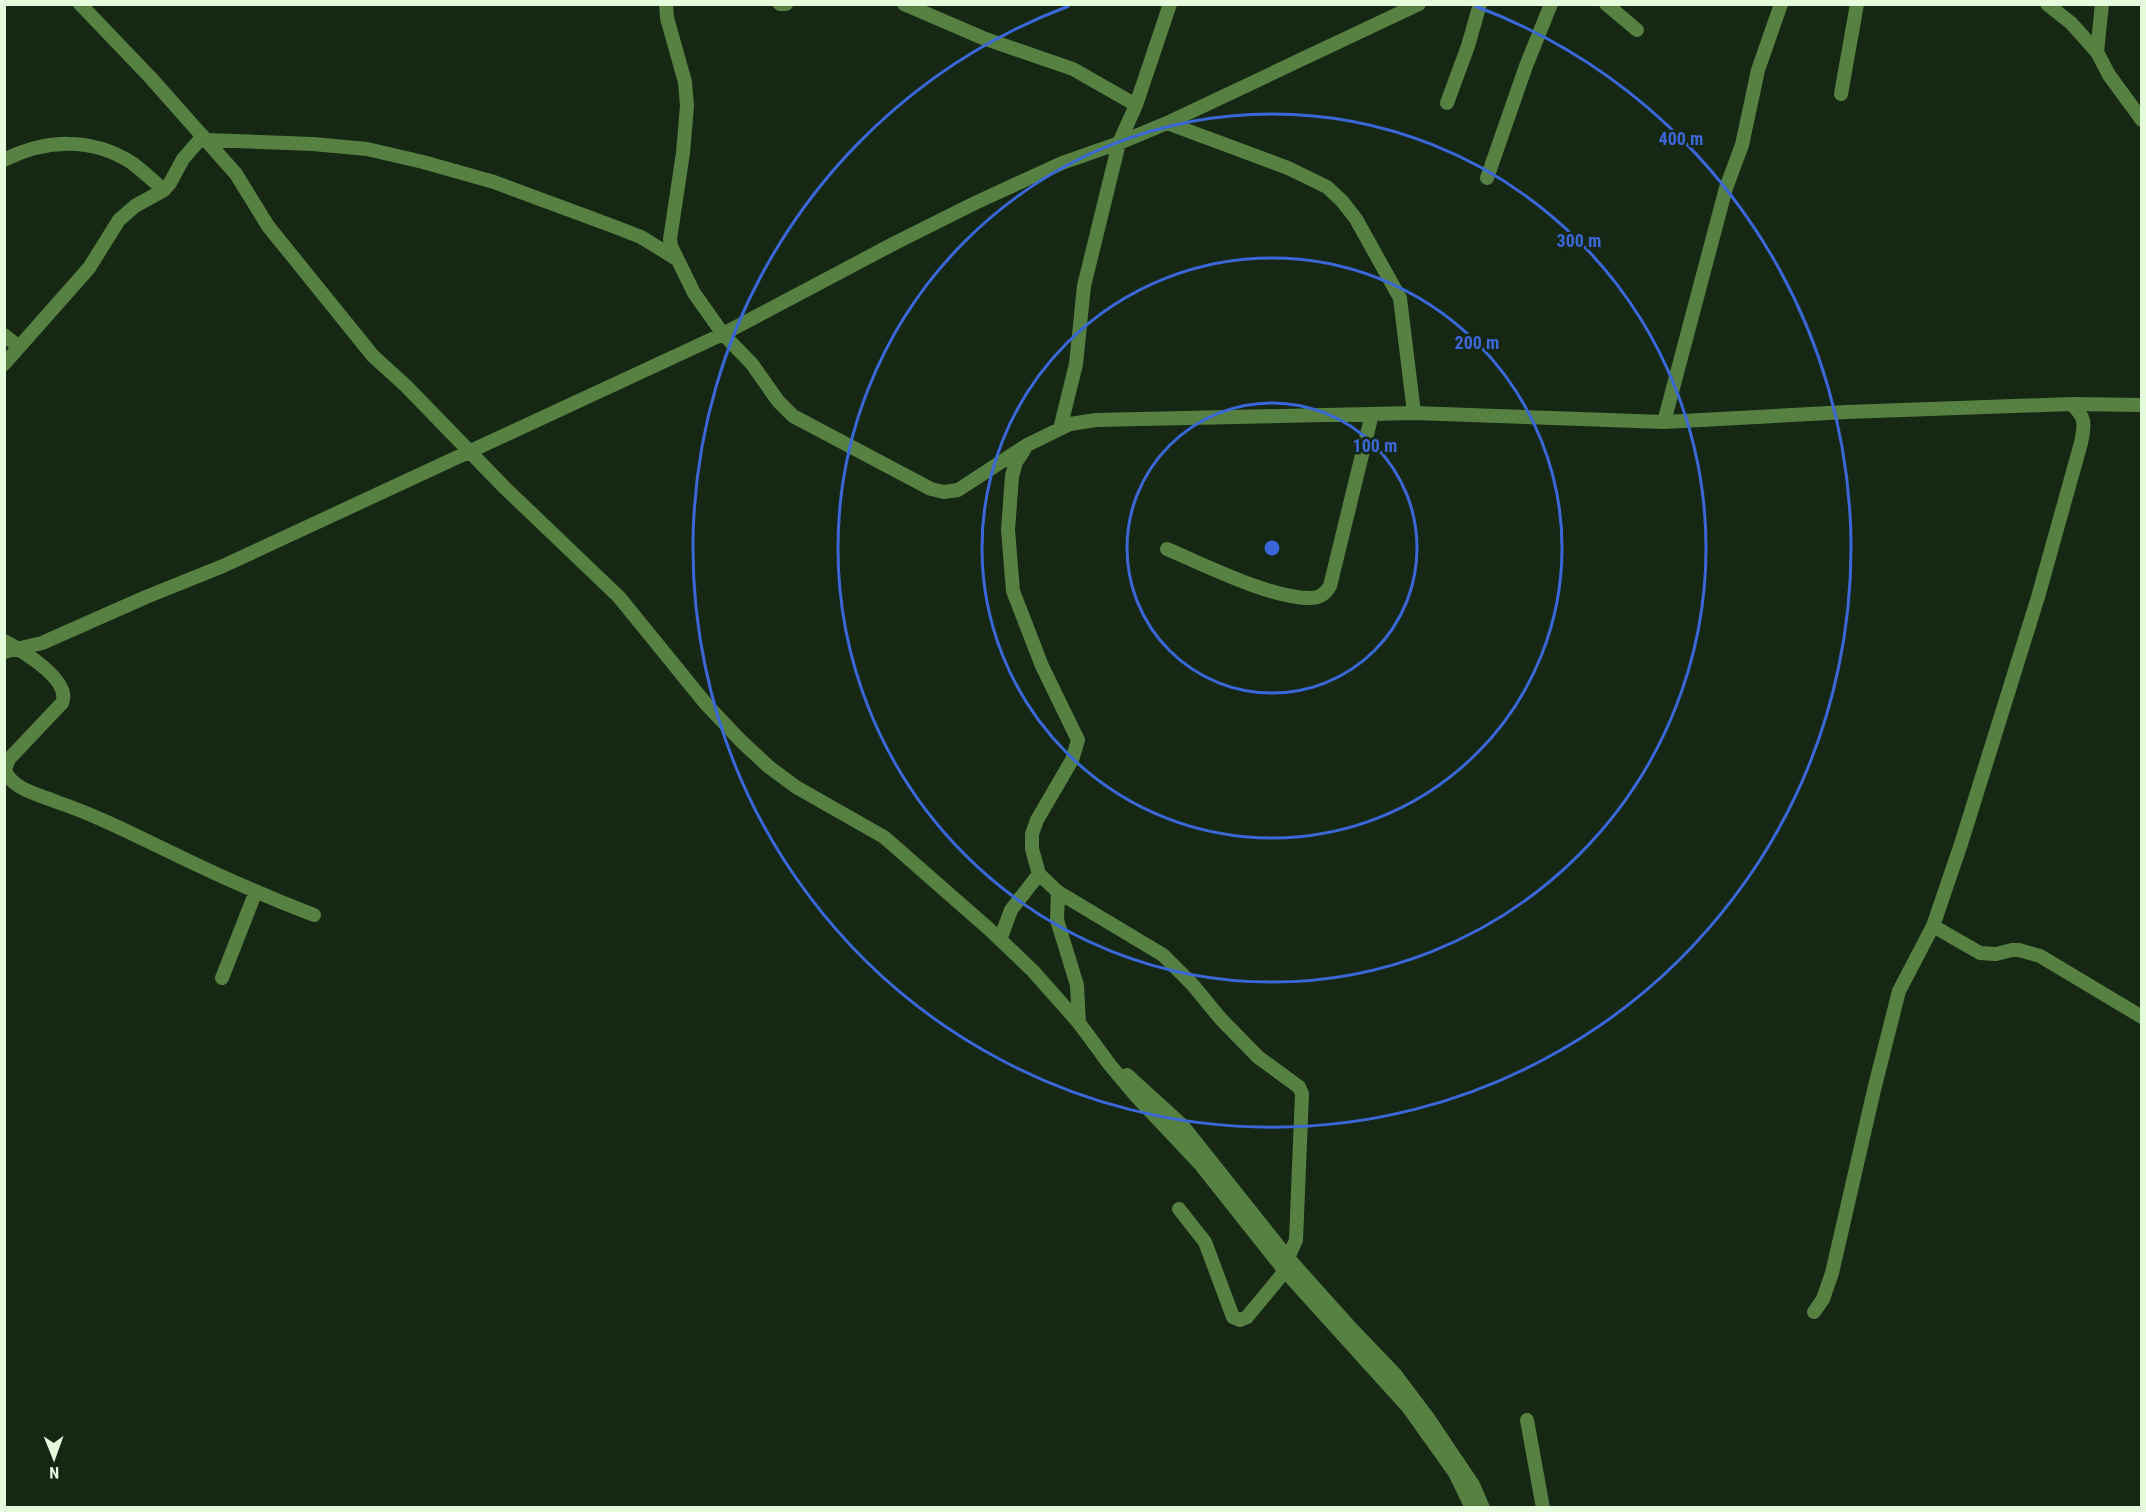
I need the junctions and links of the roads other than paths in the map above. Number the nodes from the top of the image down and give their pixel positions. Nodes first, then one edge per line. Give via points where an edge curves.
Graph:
1 (80, 4) edge
2 (666, 4) edge
3 (780, 4) edge
4 (786, 4) edge
5 (904, 4) edge
6 (1170, 4) edge
7 (1419, 4) edge
8 (1480, 4) edge
9 (1551, 4) edge
10 (1606, 4) edge
11 (1781, 4) edge
12 (1857, 4) edge
13 (2047, 4) edge
14 (2102, 4) edge
15 (1636, 30) dead end
16 (2097, 52) junction
17 (1841, 94) dead end
18 (1447, 103) dead end
19 (1136, 105) junction
20 (2142, 120) edge
21 (1167, 123) junction
22 (205, 138) junction
23 (1119, 143) junction
24 (4, 160) edge
25 (1487, 177) dead end
26 (164, 190) junction
27 (675, 258) junction
28 (723, 334) junction
29 (4, 335) edge
30 (19, 347) junction
31 (4, 364) edge
32 (2071, 404) junction
33 (2142, 405) edge
34 (1414, 412) junction
35 (1372, 414) junction
36 (1664, 422) junction
37 (1060, 429) junction
38 (1027, 445) junction
39 (471, 452) junction
40 (1167, 549) dead end
41 (4, 641) edge
42 (21, 650) junction
43 (4, 652) edge
44 (1039, 874) junction
45 (256, 891) junction
46 (1058, 892) junction
47 (314, 915) dead end
48 (1933, 926) junction
49 (1000, 940) junction
50 (222, 978) dead end
51 (2142, 1017) edge
52 (1079, 1023) junction
53 (1179, 1209) dead end
54 (1286, 1264) junction
55 (1814, 1312) dead end
56 (1527, 1419) dead end
57 (1472, 1508) edge
58 (1483, 1508) edge
59 (1543, 1508) edge

1 - 22 street
2 - 27 street via 687,106 670,238
3 - 4 street
5 - 19 street via 983,38 1073,69
6 - 19 street
7 - 21 street
8 - 18 street
9 - 25 street
10 - 15 street
11 - 36 street via 1758,69 1742,145 1726,188
12 - 17 street
13 - 16 street
14 - 16 street
16 - 20 street
19 - 23 street
21 - 23 street
21 - 34 street via 1288,168 1327,187 1342,201 1400,298
22 - 26 street via 183,159
22 - 27 street via 367,149 423,162 494,182 610,225 641,237
22 - 39 street via 236,174 268,226 338,316
23 - 28 street via 975,203
23 - 37 street via 1084,286 1076,364
24 - 26 street via 51,144 86,144 133,164
26 - 30 street via 126,213 89,268
27 - 28 street
28 - 38 street via 793,416 931,489 951,493 958,490
28 - 39 street
29 - 30 street
30 - 31 street
32 - 33 street
32 - 36 street
32 - 48 street via 2084,421 2081,443 2029,625
34 - 35 street
34 - 36 street
35 - 37 street via 1095,420
35 - 40 street via 1330,586 1323,594 1310,598 1271,592
37 - 38 street
38 - 44 street via 1012,476 1008,530 1012,591 1078,740 1072,760 1032,834
39 - 42 street via 223,566
39 - 49 street via 619,597 706,704 769,767 796,788 884,837
41 - 42 street
42 - 43 street
42 - 45 street via 46,669 61,687 63,699 9,759 5,769 9,778 33,793 100,819
44 - 46 street
44 - 49 street via 1011,910
45 - 47 street
45 - 50 street
46 - 52 street via 1057,920 1077,985
46 - 54 street via 1163,955 1258,1057 1300,1088 1296,1240
48 - 51 street via 1980,952 2019,950 2040,956
48 - 55 street via 1899,991 1832,1274
49 - 52 street
52 - 54 street via 1102,1054 1183,1126
53 - 54 street via 1205,1242 1233,1317 1247,1317
54 - 57 street via 1408,1407 1455,1473
54 - 58 street via 1394,1373 1473,1485
56 - 59 street

